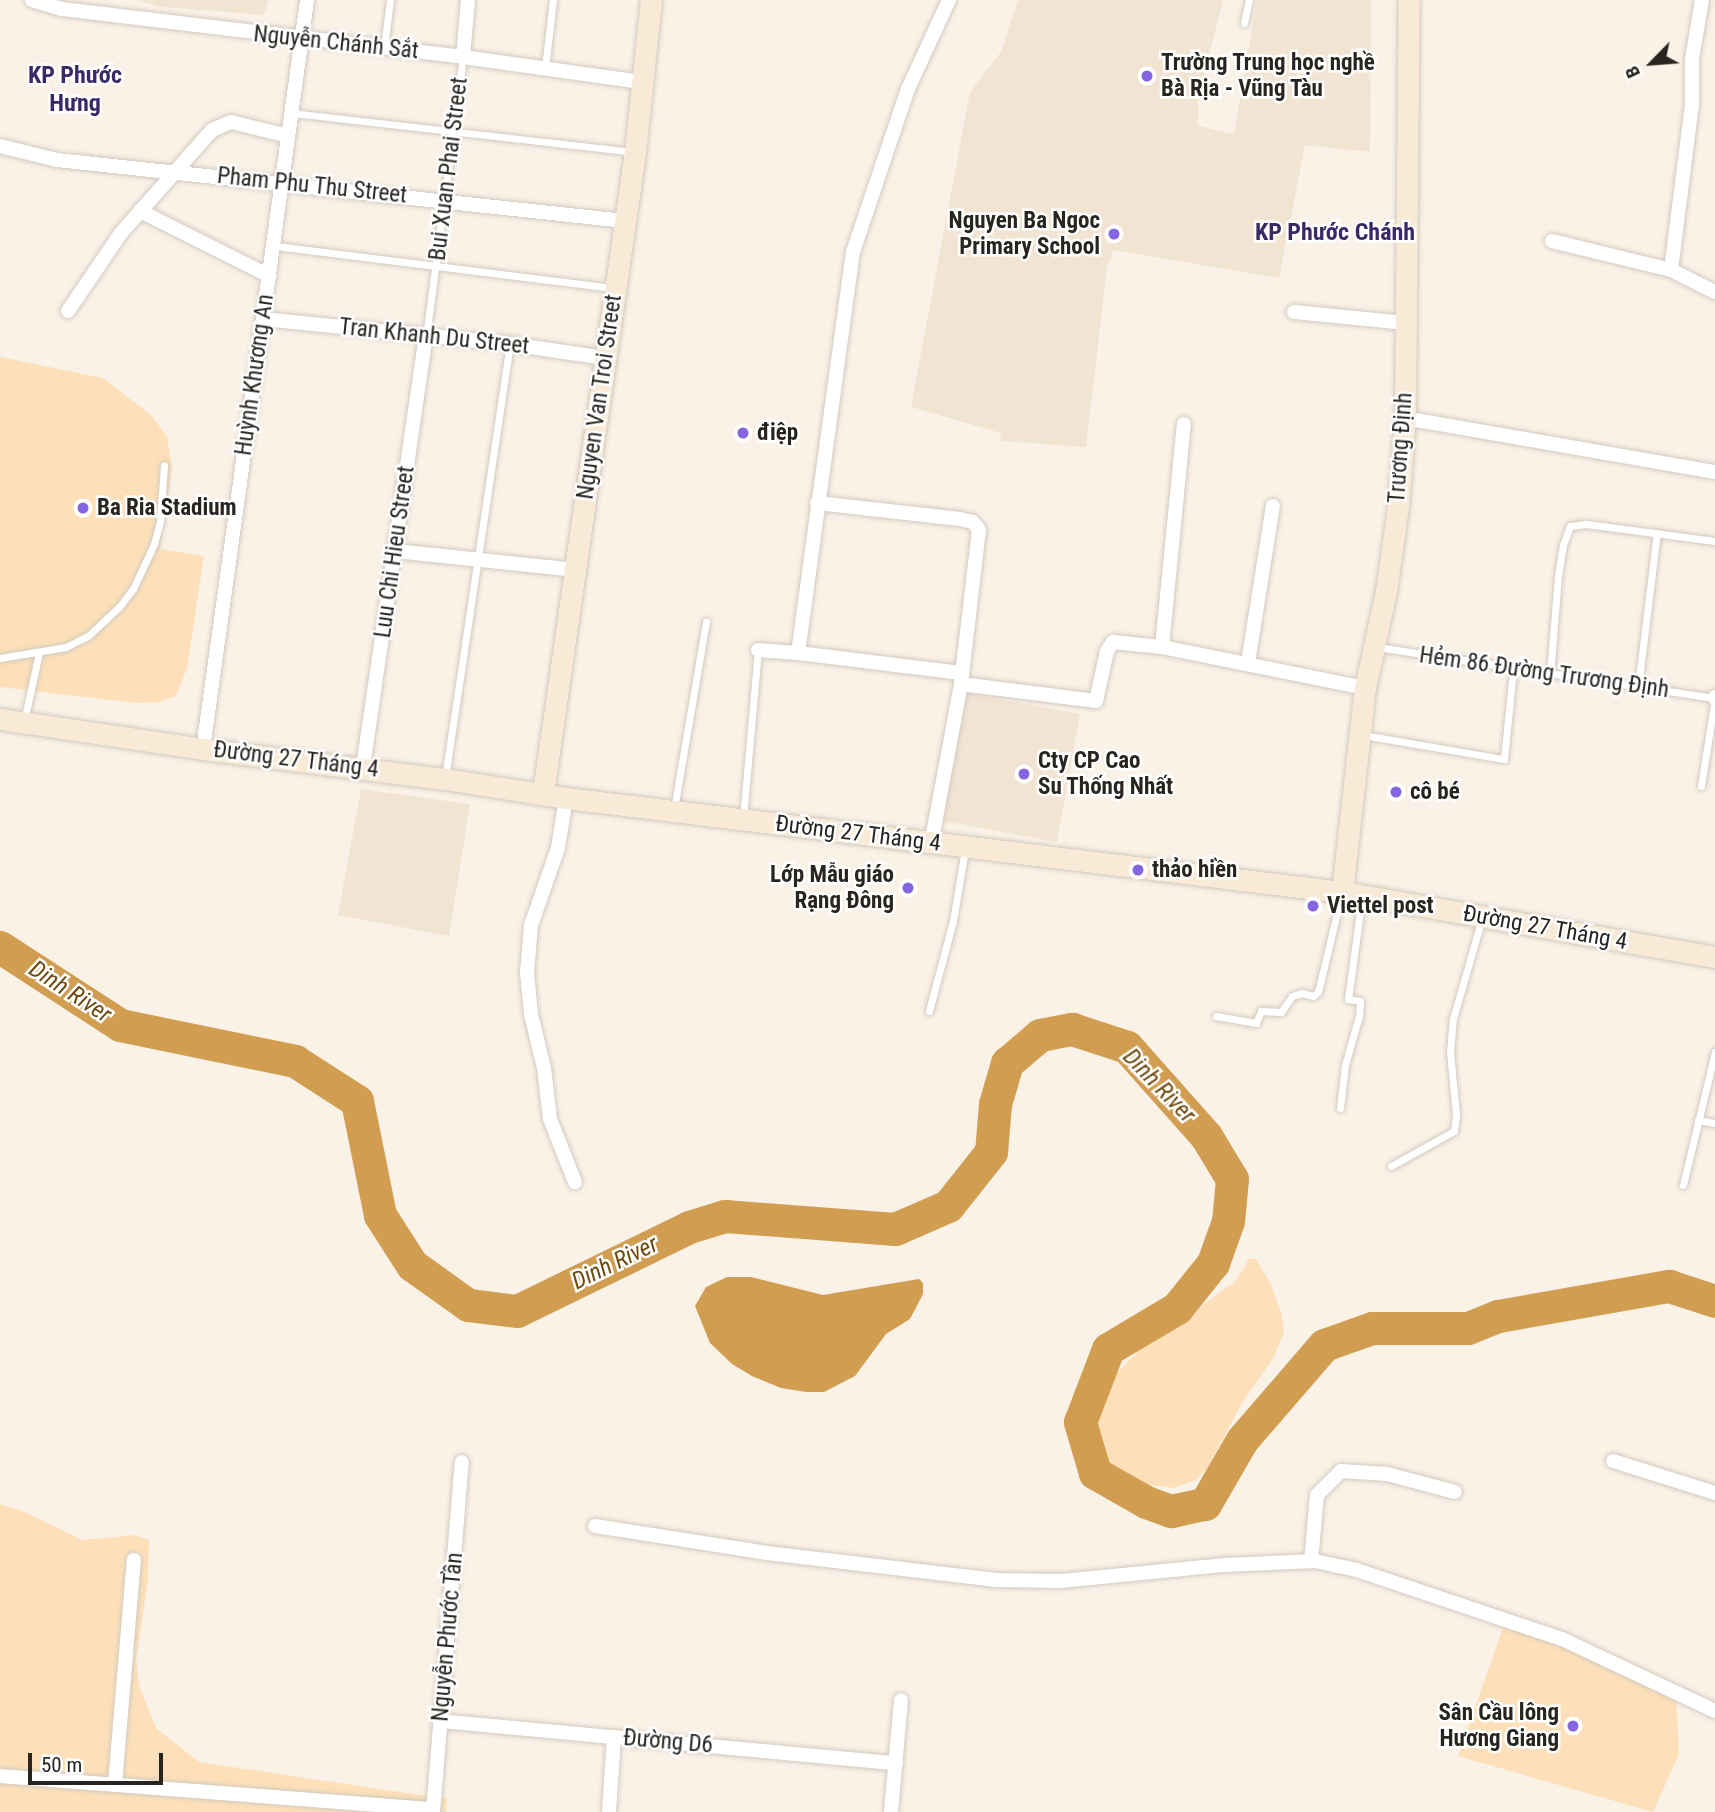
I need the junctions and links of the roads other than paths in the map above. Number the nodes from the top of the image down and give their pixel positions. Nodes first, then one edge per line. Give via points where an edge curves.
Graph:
1 (32, 0) edge
2 (307, 0) edge
3 (390, 0) edge
4 (468, 0) edge
5 (553, 0) edge
6 (651, 0) edge
7 (949, 0) edge
8 (1249, 0) edge
9 (1409, 0) edge
10 (1702, 0) edge
11 (1244, 23) dead end
12 (302, 40) junction
13 (384, 48) junction
14 (463, 57) junction
15 (545, 68) junction
16 (641, 82) junction
17 (292, 113) junction
18 (454, 132) junction
19 (288, 136) junction
20 (0, 146) edge
21 (635, 152) junction
22 (175, 172) junction
23 (282, 182) junction
24 (446, 201) junction
25 (140, 211) junction
26 (625, 221) junction
27 (1552, 242) dead end
28 (275, 246) junction
29 (436, 267) junction
30 (1671, 270) junction
31 (270, 276) junction
32 (615, 289) junction
33 (1715, 292) edge
34 (68, 312) dead end
35 (1294, 312) dead end
36 (263, 319) junction
37 (1406, 323) junction
38 (426, 337) junction
39 (510, 344) junction
40 (605, 358) junction
41 (1405, 418) junction
42 (1184, 424) dead end
43 (164, 465) dead end
44 (1715, 471) edge
45 (817, 503) junction
46 (1273, 506) dead end
47 (1657, 533) junction
48 (1715, 541) edge
49 (395, 551) junction
50 (478, 559) junction
51 (576, 570) junction
52 (706, 622) dead end
53 (1162, 646) junction
54 (1374, 647) junction
55 (758, 650) joint
56 (39, 653) junction
57 (798, 653) junction
58 (0, 658) edge
59 (1248, 663) junction
60 (1513, 670) junction
61 (1550, 675) junction
62 (961, 679) junction
63 (1638, 687) junction
64 (1365, 688) junction
65 (1715, 698) edge
66 (0, 719) edge
67 (23, 722) junction
68 (1358, 734) junction
69 (203, 749) junction
70 (363, 767) junction
71 (444, 779) junction
72 (1701, 786) dead end
73 (543, 793) junction
74 (566, 798) junction
75 (674, 810) junction
76 (743, 819) junction
77 (930, 844) junction
78 (965, 848) junction
79 (1352, 894) junction
80 (1482, 917) junction
81 (1715, 957) edge
82 (929, 1011) dead end
83 (1216, 1016) dead end
84 (1715, 1052) edge
85 (1340, 1108) dead end
86 (1698, 1120) junction
87 (1715, 1124) edge
88 (1391, 1166) dead end
89 (575, 1182) dead end
90 (1683, 1185) dead end
91 (1613, 1461) dead end
92 (462, 1462) dead end
93 (1455, 1492) dead end
94 (1715, 1493) edge
95 (595, 1526) dead end
96 (134, 1560) dead end
97 (1311, 1561) junction
98 (901, 1700) dead end
99 (1715, 1711) edge
100 (440, 1721) junction
101 (614, 1737) junction
102 (895, 1763) junction
103 (0, 1776) edge
104 (115, 1784) junction
105 (433, 1810) edge
106 (609, 1812) edge
107 (891, 1812) edge

1 - 12 street, Nguyễn Chánh Sắt via 62,9
2 - 12 street, Huỳnh Khương An
3 - 13 lane
4 - 14 street, Bui Xuan Phai Street
5 - 15 lane
6 - 16 street, Nguyen Van Troi Street
7 - 45 street via 908,89 853,252
8 - 11 lane
9 - 37 street, Trương Định
10 - 30 street
12 - 13 street, Nguyễn Chánh Sắt
12 - 17 street, Huỳnh Khương An
13 - 14 street, Nguyễn Chánh Sắt
14 - 15 street, Nguyễn Chánh Sắt
14 - 18 lane, Bui Xuan Phai Street
15 - 16 street, Nguyễn Chánh Sắt
16 - 21 street, Nguyen Van Troi Street
17 - 18 lane
17 - 19 street, Huỳnh Khương An
18 - 21 lane
18 - 24 lane, Bui Xuan Phai Street
19 - 22 street via 231,122 221,124
19 - 23 street, Huỳnh Khương An
20 - 22 street, Pham Phu Thu Street via 57,160
21 - 26 street, Nguyen Van Troi Street
22 - 23 street, Pham Phu Thu Street
22 - 25 street
23 - 24 street, Pham Phu Thu Street
23 - 28 street, Huỳnh Khương An
24 - 26 street, Pham Phu Thu Street
24 - 29 lane, Bui Xuan Phai Street
25 - 31 street
25 - 34 street
26 - 32 street, Nguyen Van Troi Street
27 - 30 street
28 - 29 lane
28 - 31 street, Huỳnh Khương An
29 - 32 lane
29 - 38 lane, Bui Xuan Phai Street
30 - 33 street
31 - 36 street, Huỳnh Khương An
32 - 40 street, Nguyen Van Troi Street
35 - 37 street
36 - 38 street, Tran Khanh Du Street
36 - 69 street, Huỳnh Khương An
37 - 41 street, Trương Định
38 - 39 street, Tran Khanh Du Street
38 - 49 street, Luu Chi Hieu Street
39 - 40 street, Tran Khanh Du Street
39 - 50 lane
40 - 51 street, Nguyen Van Troi Street
41 - 44 street
41 - 54 street, Trương Định via 1398,507
42 - 53 street
43 - 56 lane via 154,544 133,589 88,636
45 - 57 street
45 - 62 street via 973,522 979,540
46 - 59 street
47 - 48 lane
47 - 61 lane via 1570,526 1558,576
47 - 63 lane
49 - 50 street
49 - 70 street, Luu Chi Hieu Street
50 - 51 street
50 - 71 lane
51 - 73 street, Nguyen Van Troi Street
52 - 75 lane
53 - 59 street
53 - 62 street via 1113,642 1096,701
54 - 60 lane, Hẻm 86 Đường Trương Định
54 - 64 street, Trương Định
55 - 57 street
55 - 76 lane
56 - 58 lane
56 - 67 lane
57 - 62 street
59 - 64 street
60 - 61 lane, Hẻm 86 Đường Trương Định
60 - 68 lane via 1504,760
61 - 63 lane, Hẻm 86 Đường Trương Định
62 - 77 street
63 - 65 lane, Hẻm 86 Đường Trương Định
64 - 68 street, Trương Định
65 - 72 lane
66 - 67 street, Đường 27 Tháng 4
67 - 69 street, Đường 27 Tháng 4
68 - 79 street, Trương Định
69 - 70 street, Đường 27 Tháng 4
70 - 71 street, Đường 27 Tháng 4
71 - 73 street, Đường 27 Tháng 4
73 - 74 street, Đường 27 Tháng 4
74 - 75 street, Đường 27 Tháng 4
74 - 89 street via 558,848 531,925 527,973 550,1119
75 - 76 street, Đường 27 Tháng 4
76 - 77 street, Đường 27 Tháng 4
77 - 78 street, Đường 27 Tháng 4
78 - 79 street, Đường 27 Tháng 4
78 - 82 lane via 953,921
79 - 80 street, Đường 27 Tháng 4
79 - 83 lane via 1318,992 1292,996 1281,1012 1261,1011 1256,1023
79 - 85 lane via 1348,999 1360,1001
80 - 81 street, Đường 27 Tháng 4
80 - 88 lane via 1453,1019 1454,1131
84 - 86 lane
86 - 87 lane
86 - 90 lane
91 - 94 street
92 - 100 street, Nguyễn Phước Tần
93 - 97 street via 1387,1475 1341,1471 1317,1495
95 - 97 street via 767,1553 996,1580 1061,1581
96 - 104 street
97 - 99 street via 1354,1569 1562,1639
98 - 102 street
100 - 101 street, Đường D6
100 - 105 street, Nguyễn Phước Tần
101 - 102 street, Đường D6
101 - 106 street
102 - 107 street
103 - 104 street
104 - 105 street

